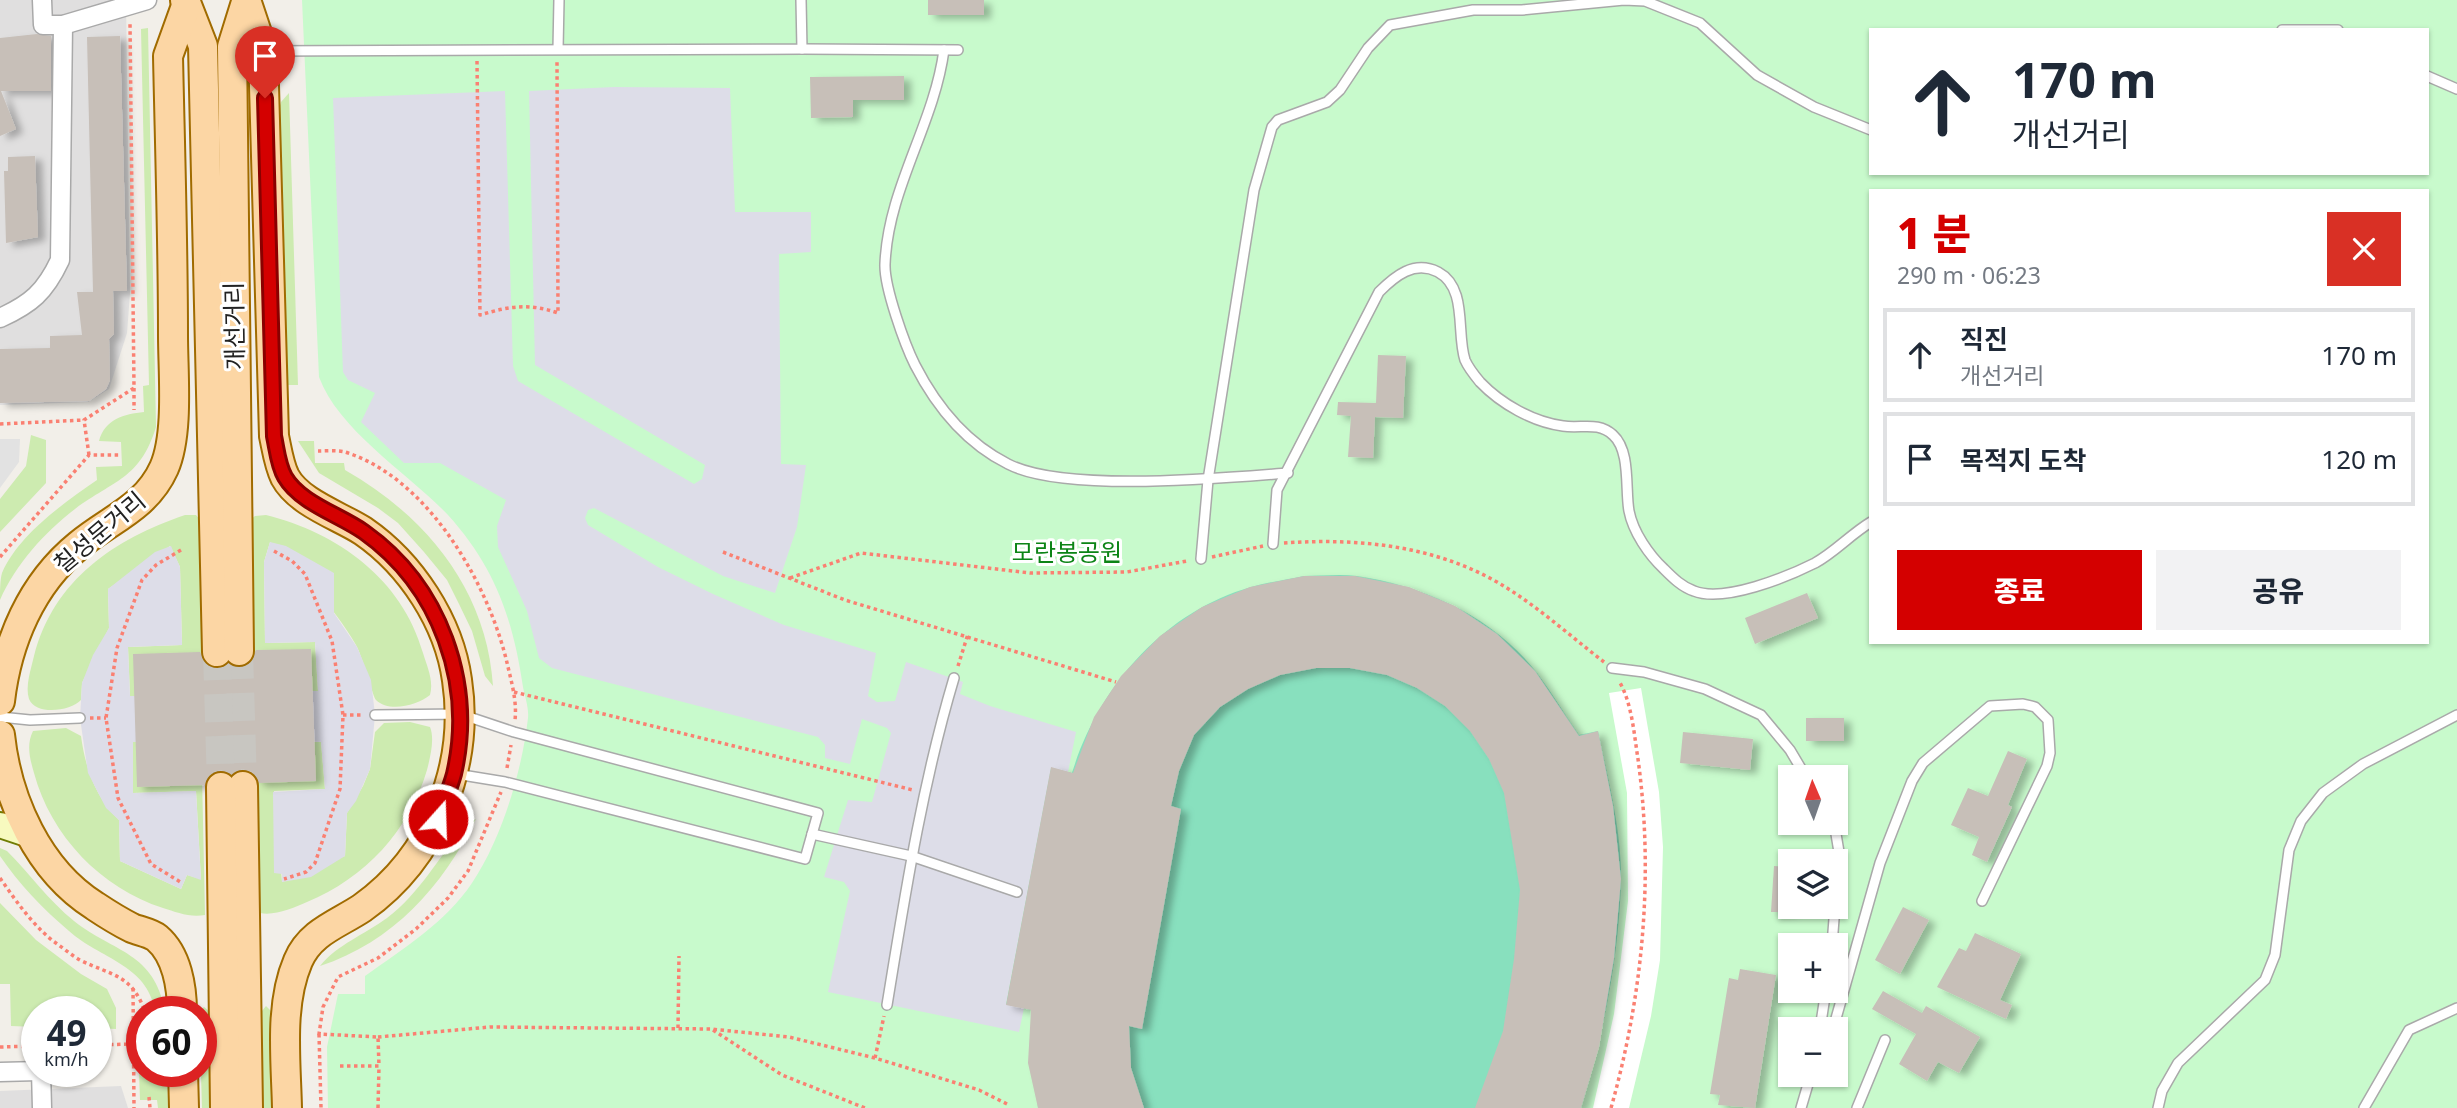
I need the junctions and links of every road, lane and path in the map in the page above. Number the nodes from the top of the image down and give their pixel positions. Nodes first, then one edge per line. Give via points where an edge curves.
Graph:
1 (42, 0) edge
2 (559, 0) edge
3 (801, 0) edge
4 (246, 1) edge
5 (138, 2) edge
6 (185, 3) edge
7 (63, 25) junction
8 (558, 49) junction
9 (802, 49) junction
10 (944, 50) junction
11 (958, 50) dead end
12 (263, 51) junction
13 (477, 52) junction
14 (2429, 77) edge
15 (2457, 89) edge
16 (1869, 130) edge
17 (0, 318) edge
18 (134, 388) junction
19 (134, 410) dead end
20 (84, 421) junction
21 (0, 424) edge
22 (170, 441) joint
23 (318, 451) dead end
24 (343, 451) dead end
25 (120, 455) dead end
26 (89, 456) junction
27 (1287, 473) junction
28 (1208, 480) junction
29 (1869, 523) edge
30 (1273, 544) junction
31 (181, 550) dead end
32 (274, 551) dead end
33 (723, 552) dead end
34 (0, 557) edge
35 (1200, 559) junction
36 (790, 578) junction
37 (968, 634) junction
38 (963, 649) dead end
39 (5, 654) edge
40 (1612, 668) junction
41 (954, 678) dead end
42 (1116, 682) dead end
43 (514, 692) dead end
44 (0, 701) edge
45 (460, 714) junction
46 (343, 715) junction
47 (375, 715) joint
48 (2457, 715) edge
49 (0, 717) edge
50 (80, 718) dead end
51 (0, 735) edge
52 (1798, 765) edge
53 (454, 773) junction
54 (925, 793) junction
55 (0, 825) edge
56 (812, 834) junction
57 (30, 835) junction
58 (911, 856) junction
59 (0, 878) edge
60 (284, 879) dead end
61 (182, 883) dead end
62 (1017, 892) dead end
63 (1982, 901) dead end
64 (679, 956) dead end
65 (133, 988) junction
66 (133, 996) edge
67 (140, 996) edge
68 (182, 996) edge
69 (887, 1005) joint
70 (2457, 1009) edge
71 (1836, 1017) edge
72 (678, 1028) junction
73 (711, 1029) junction
74 (319, 1034) dead end
75 (378, 1037) dead end
76 (1885, 1040) dead end
77 (21, 1046) edge
78 (0, 1047) edge
79 (875, 1058) junction
80 (340, 1066) dead end
81 (370, 1066) dead end
82 (379, 1066) dead end
83 (21, 1071) edge
84 (0, 1072) edge
85 (41, 1087) edge
86 (134, 1087) edge
87 (183, 1087) edge
88 (1807, 1087) edge
89 (149, 1097) dead end
90 (1007, 1104) dead end
91 (42, 1108) edge
92 (135, 1108) edge
93 (149, 1108) edge
94 (184, 1108) edge
95 (225, 1108) edge
96 (248, 1108) edge
97 (287, 1108) edge
98 (321, 1108) edge
99 (377, 1108) edge
100 (865, 1108) edge
101 (1611, 1108) edge
102 (1801, 1108) edge
103 (1857, 1108) edge
104 (2158, 1108) edge
105 (2364, 1108) edge

1 - 7 street via 43,25
2 - 8 lane
3 - 9 lane
4 - 6 main road, 개선거리 via 232,47 228,651 203,46
4 - 12 main road, 개선거리
5 - 7 street
5 - 18 path
6 - 22 main road, 개선거리 via 168,55
7 - 17 street via 60,260 52,278 29,305
8 - 9 lane
8 - 13 lane
8 - 13 path via 558,313 534,305 511,305 480,315
9 - 10 lane
10 - 11 lane
10 - 28 lane via 939,85 894,202 884,267 905,344 930,396 986,451 1033,473 1077,479
12 - 13 lane
12 - 45 main road, 개선거리 via 274,436 286,479 365,533 420,589 448,645
14 - 15 lane
16 - 28 lane via 1783,92 1757,75 1700,23 1645,1 1473,10 1390,25 1327,102 1278,120 1272,127 1254,190
18 - 19 path
18 - 20 path
20 - 21 path
20 - 26 path
22 - 39 main road, 칠성문거리 via 165,466 152,489 132,510 79,545 47,578
23 - 24 path
25 - 26 path
26 - 34 path
27 - 28 lane
27 - 29 lane via 1379,292 1396,274 1426,268 1441,274 1452,287 1466,363 1493,394 1544,422 1604,428 1616,437 1635,530 1657,562 1694,592 1743,590 1816,562
27 - 30 lane via 1277,490
28 - 35 lane
30 - 35 path
30 - 40 path via 1334,540 1383,544 1437,557 1496,581
31 - 61 path via 142,580 117,648 106,718 118,798 151,864
32 - 46 path via 306,574 332,641
33 - 36 path
35 - 36 path via 1127,572 1030,573 862,552
36 - 37 path via 845,600
37 - 38 path
37 - 42 path
39 - 44 main road, 칠성문거리
40 - 52 lane via 1705,689 1761,715
40 - 101 path via 1625,691 1643,792 1647,849 1641,957
41 - 54 lane
43 - 54 path
45 - 47 lane
45 - 53 main road
45 - 56 lane via 818,813
46 - 47 path
46 - 60 path via 340,789 315,863 306,872
48 - 104 lane via 2363,764 2323,793 2301,821 2289,850 2276,955 2265,979 2178,1063
49 - 50 lane
51 - 57 main road via 3,767
53 - 56 lane via 805,859
53 - 97 main road via 438,819 405,869 362,908 319,931 298,960 286,1011
54 - 58 lane
55 - 57 main road
56 - 58 lane
57 - 68 main road via 61,876 92,904 156,938 173,961
58 - 62 lane
58 - 69 lane
59 - 65 path via 22,911 51,939 79,960 119,975
63 - 71 lane via 2050,753 2048,720 2035,707 2023,704 2000,703 1976,715 1923,763 1912,781 1880,863
64 - 72 path
65 - 66 path
65 - 67 path
69 - 79 path
70 - 105 lane via 2409,1030
72 - 73 path
72 - 75 path via 491,1027
73 - 79 path via 789,1037
73 - 100 path via 782,1075
74 - 98 path
76 - 103 lane
77 - 78 path
79 - 90 path via 979,1090
80 - 81 path
82 - 99 path
83 - 84 street
85 - 91 street
86 - 92 path
87 - 94 main road
88 - 102 lane
89 - 93 path
95 - 96 main road via 232,787

